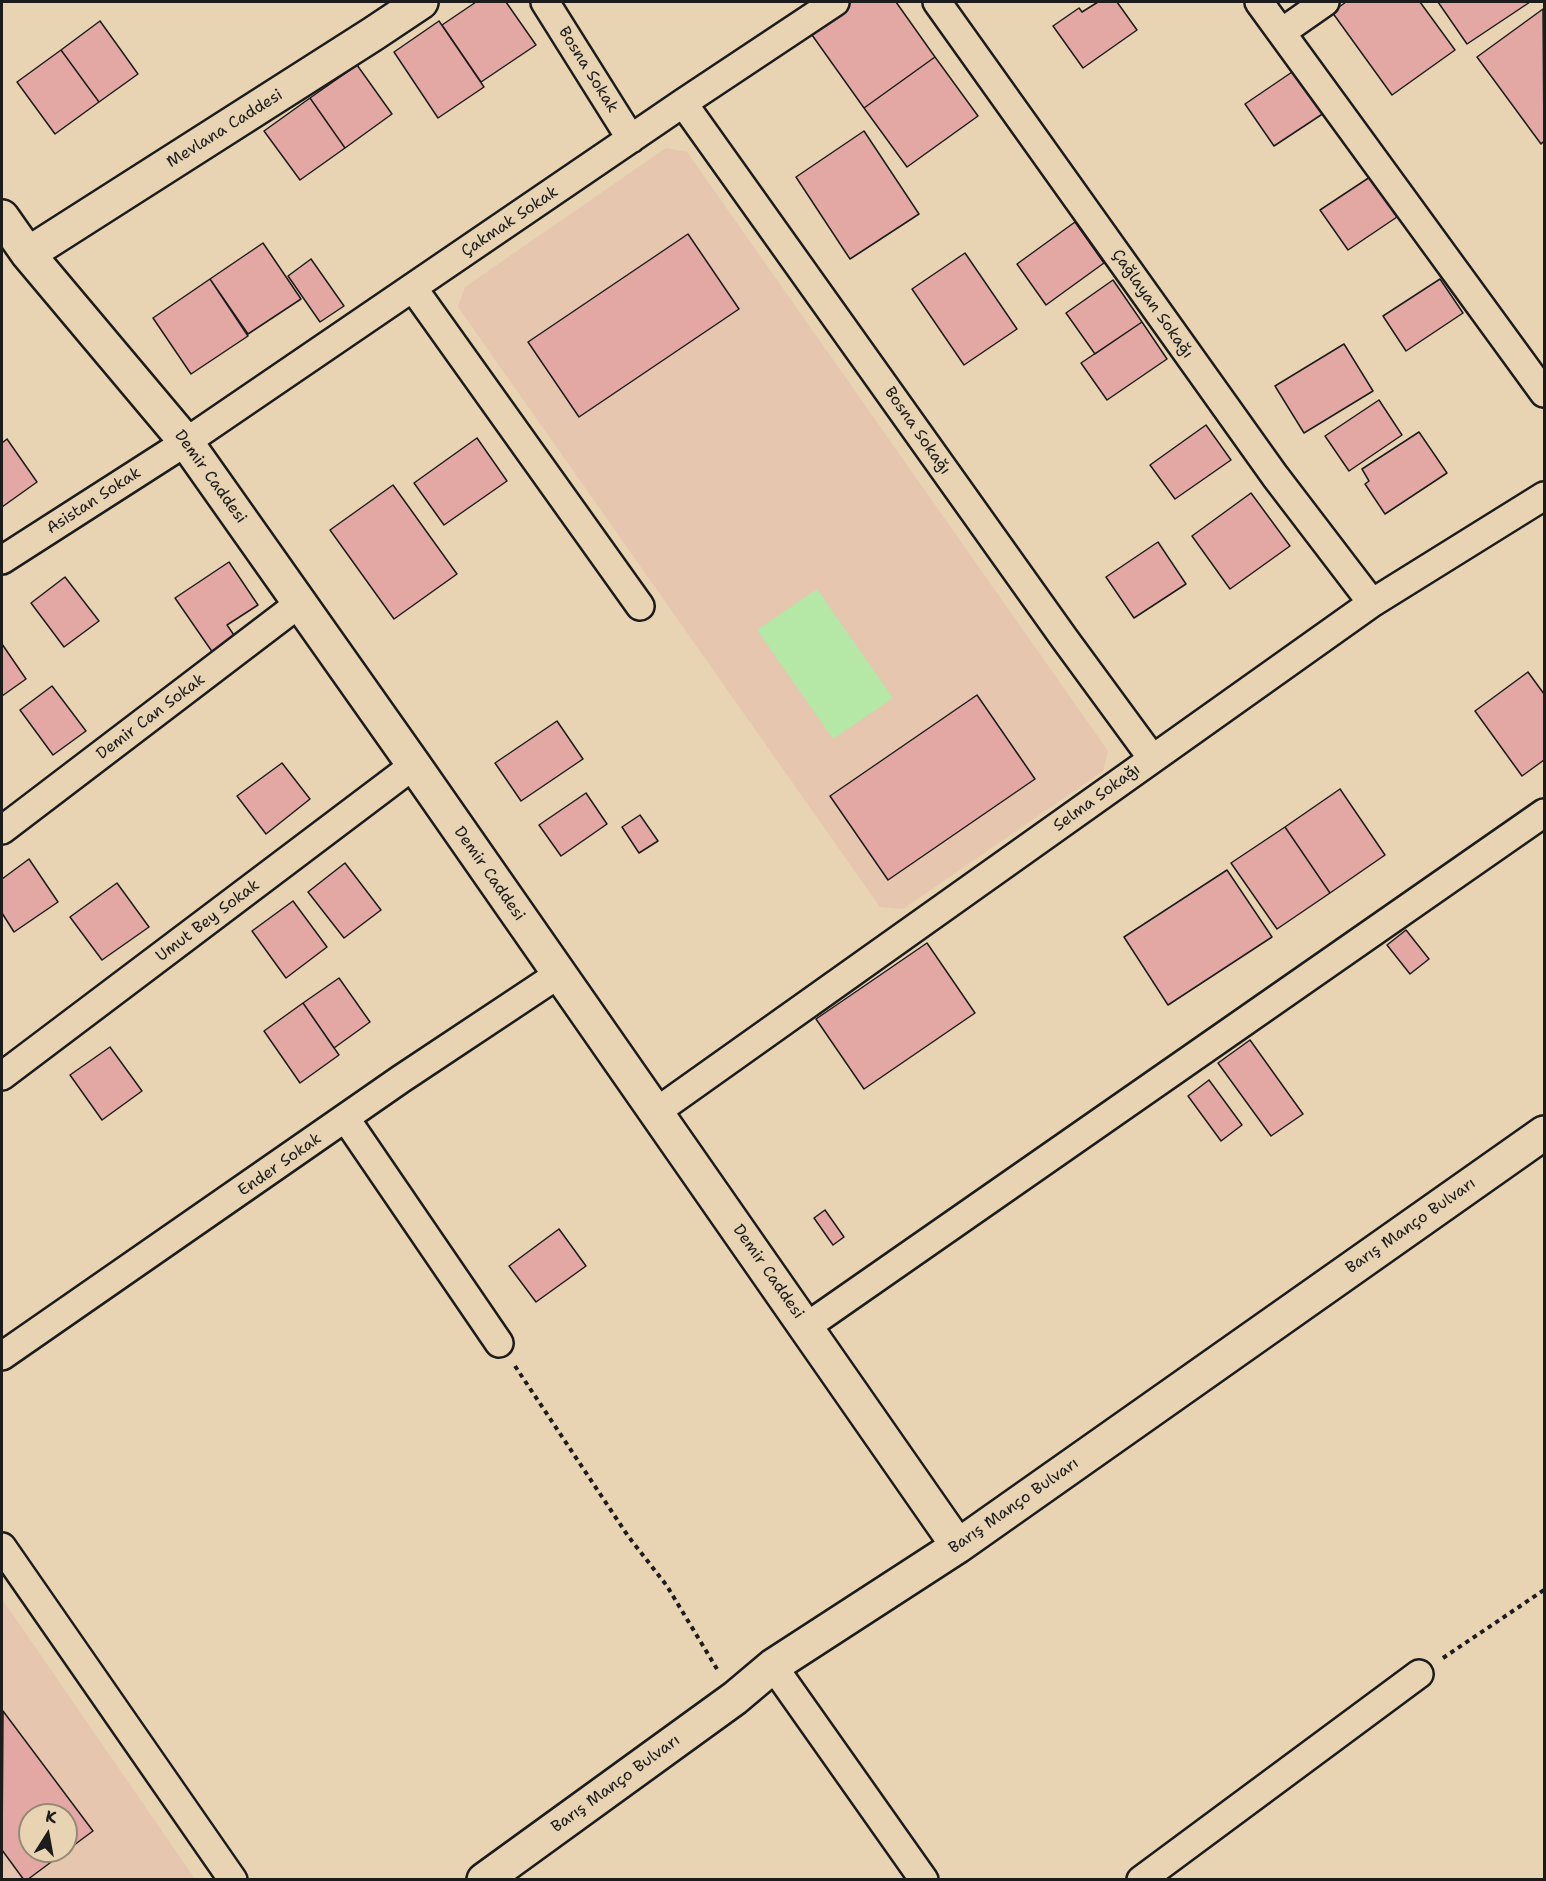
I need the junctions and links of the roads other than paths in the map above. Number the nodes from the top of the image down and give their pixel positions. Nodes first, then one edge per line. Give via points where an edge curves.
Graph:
1 (421, 2) edge
2 (545, 2) edge
3 (835, 2) edge
4 (937, 2) edge
5 (1259, 2) edge
6 (1325, 2) edge
7 (1282, 32) junction
8 (683, 103) junction
9 (631, 140) junction
10 (2, 217) edge
11 (28, 254) junction
12 (413, 288) junction
13 (1545, 393) edge
14 (186, 442) junction
15 (1545, 496) edge
16 (2, 560) edge
17 (300, 603) junction
18 (1372, 603) junction
19 (640, 606) dead end
20 (1152, 758) junction
21 (414, 765) junction
22 (1545, 813) edge
23 (2, 830) edge
24 (559, 975) junction
25 (2, 1076) edge
26 (656, 1112) junction
27 (346, 1119) junction
28 (1545, 1133) edge
29 (806, 1327) junction
30 (499, 1343) road end
31 (2, 1356) edge
32 (958, 1546) junction
33 (2, 1547) edge
34 (773, 1666) junction
35 (1419, 1674) road end
36 (233, 1880) edge
37 (484, 1880) edge
38 (924, 1880) edge
39 (1141, 1880) edge

1 - 11 street, Mevlana Caddesi
2 - 9 street, Bosna Sokak
3 - 8 street, Çakmak Sokak
4 - 18 street, Çağlayan Sokağı via 1275,476
5 - 7 street
6 - 7 street
7 - 13 street
8 - 9 street, Çakmak Sokak
8 - 20 street, Bosna Sokağı
9 - 12 street, Çakmak Sokak
10 - 11 street, Demir Caddesi
11 - 14 street, Demir Caddesi
12 - 14 street, Çakmak Sokak
12 - 19 street
14 - 16 street, Asistan Sokak
14 - 17 street, Demir Caddesi
15 - 18 street, Selma Sokağı
17 - 21 street, Demir Caddesi
17 - 23 street, Demir Can Sokak
18 - 20 street, Selma Sokağı
20 - 26 street, Selma Sokağı
21 - 24 street, Demir Caddesi
21 - 25 street, Umut Bey Sokak
22 - 29 street
24 - 26 street, Demir Caddesi
24 - 27 street, Ender Sokak
26 - 29 street, Demir Caddesi
27 - 30 street
27 - 31 street, Ender Sokak
28 - 32 street, Barış Manço Bulvarı
29 - 32 street, Demir Caddesi
32 - 34 street, Barış Manço Bulvarı
33 - 36 street
34 - 37 street, Barış Manço Bulvarı via 735,1698
34 - 38 street
35 - 39 street

